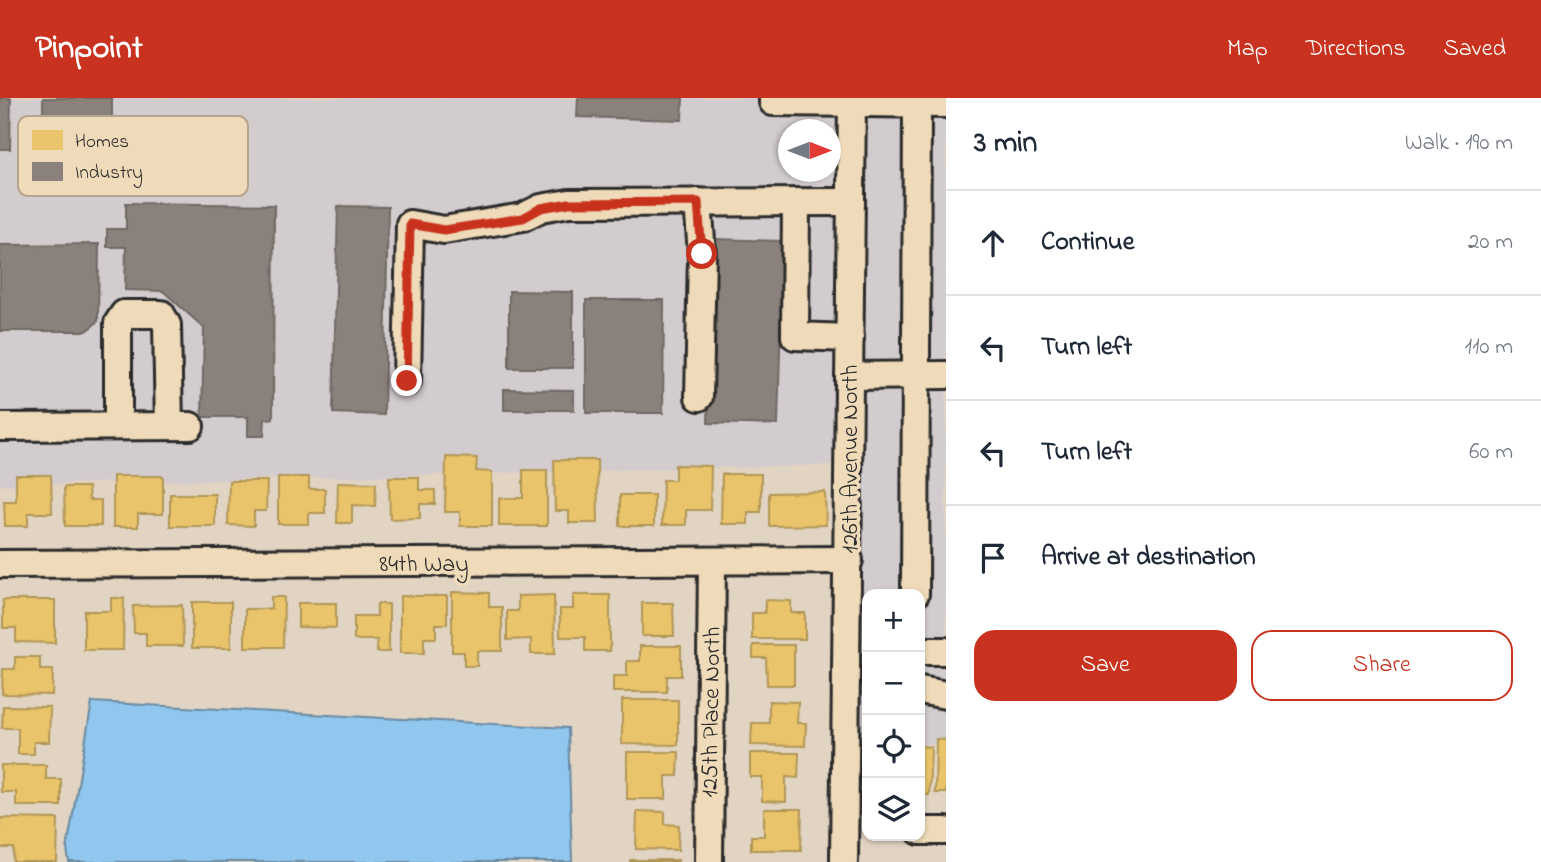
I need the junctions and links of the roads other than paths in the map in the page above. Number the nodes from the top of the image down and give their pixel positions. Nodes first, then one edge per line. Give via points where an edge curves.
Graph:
1 (773, 98) edge
2 (852, 102) edge
3 (917, 104) junction
4 (946, 104) edge
5 (698, 202) junction
6 (796, 202) junction
7 (851, 202) junction
8 (850, 338) junction
9 (946, 375) edge
10 (849, 376) junction
11 (916, 376) junction
12 (407, 381) dead end
13 (699, 397) dead end
14 (118, 426) junction
15 (0, 427) edge
16 (849, 560) junction
17 (712, 562) junction
18 (0, 564) edge
19 (915, 589) edge
20 (925, 651) edge
21 (946, 651) edge
22 (857, 680) edge
23 (925, 691) edge
24 (946, 695) edge
25 (856, 830) edge
26 (925, 831) edge
27 (946, 831) edge
28 (709, 862) edge
29 (844, 862) edge

1 - 2 street via 773,102
2 - 3 street
2 - 7 street, 126th Avenue North
3 - 4 street
3 - 11 street
5 - 6 street
5 - 12 street via 569,203 541,208 523,218 444,230 410,224
5 - 13 street via 702,254
6 - 7 street
6 - 8 street via 795,336
7 - 8 street, 126th Avenue North
8 - 10 street, 126th Avenue North
9 - 11 street
10 - 11 street
10 - 16 street, 126th Avenue North
11 - 19 street
14 - 14 street via 179,426 167,325 161,314 124,314 118,323
14 - 15 street
16 - 17 street, 84th Way
16 - 22 street, 126th Avenue North
17 - 18 street, 84th Way
17 - 28 street, 125th Place North
20 - 21 street
22 - 25 street, 126th Avenue North
23 - 24 street
25 - 29 street, 126th Avenue North
26 - 27 street

